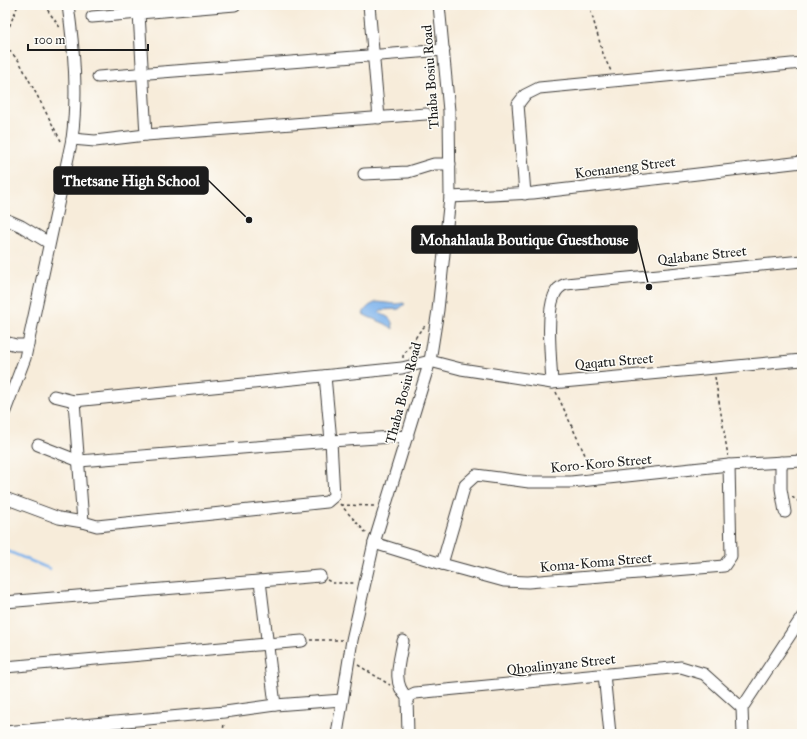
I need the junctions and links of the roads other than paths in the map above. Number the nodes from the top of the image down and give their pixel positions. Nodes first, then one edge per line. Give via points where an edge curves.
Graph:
1 (68, 5) edge
2 (235, 5) edge
3 (369, 5) edge
4 (439, 5) edge
5 (139, 13) junction
6 (92, 17) dead end
7 (444, 50) junction
8 (373, 56) junction
9 (802, 63) edge
10 (142, 74) junction
11 (98, 77) dead end
12 (426, 114) dead end
13 (379, 118) junction
14 (146, 135) junction
15 (72, 139) junction
16 (802, 162) edge
17 (450, 164) junction
18 (364, 174) dead end
19 (525, 194) junction
20 (450, 196) junction
21 (5, 219) edge
22 (50, 243) junction
23 (802, 261) edge
24 (5, 342) edge
25 (28, 346) junction
26 (802, 360) edge
27 (430, 361) junction
28 (324, 376) junction
29 (552, 383) junction
30 (54, 396) dead end
31 (74, 401) junction
32 (5, 411) edge
33 (408, 436) junction
34 (331, 441) junction
35 (38, 445) dead end
36 (802, 461) edge
37 (79, 462) junction
38 (781, 462) junction
39 (729, 466) junction
40 (5, 498) edge
41 (785, 512) dead end
42 (83, 522) junction
43 (374, 543) junction
44 (442, 564) junction
45 (320, 576) road end
46 (260, 581) junction
47 (5, 602) edge
48 (802, 617) edge
49 (302, 641) road end
50 (402, 641) dead end
51 (267, 644) junction
52 (5, 667) edge
53 (604, 674) junction
54 (404, 695) junction
55 (342, 700) junction
56 (274, 705) junction
57 (742, 708) junction
58 (5, 732) edge
59 (337, 734) edge
60 (408, 734) edge
61 (610, 734) edge
62 (743, 734) edge

1 - 15 street via 75,79
2 - 5 street
3 - 8 street
4 - 7 street, Thaba Bosiu Road
5 - 6 street
5 - 10 street
7 - 8 street
7 - 17 street, Thaba Bosiu Road
8 - 10 street
8 - 13 street
9 - 19 street via 539,88 525,94 518,104
10 - 11 street
10 - 14 street
12 - 13 street
13 - 14 street
14 - 15 street via 95,141
15 - 22 street
16 - 19 street, Koenaneng Street
17 - 18 street via 434,164 408,172
17 - 20 street, Thaba Bosiu Road
19 - 20 street, Koenaneng Street
20 - 27 street, Thaba Bosiu Road
21 - 22 street
22 - 25 street
23 - 29 street, Qalabane Street via 562,285 556,292 551,307
24 - 25 street
25 - 32 street via 26,358
26 - 29 street, Qaqatu Street
27 - 28 street via 402,368
27 - 29 street, Qaqatu Street via 461,369
27 - 33 street, Thaba Bosiu Road
28 - 31 street
28 - 34 street
30 - 31 street
31 - 37 street
33 - 34 street
33 - 43 street, Thaba Bosiu Road
34 - 37 street
34 - 42 street via 337,500 97,526
35 - 37 street
36 - 38 street, Koro-Koro Street
37 - 42 street
38 - 39 street, Koro-Koro Street
38 - 41 street via 781,489
39 - 44 street, Koro-Koro Street via 571,482 529,482 476,475 465,485
39 - 44 street, Koma-Koma Street via 731,556 724,566 528,582 504,581
40 - 42 street via 59,518
43 - 44 street, Koma-Koma Street
43 - 55 street, Thaba Bosiu Road via 352,640
45 - 46 street
46 - 47 street
46 - 51 street
48 - 57 street
49 - 51 street
50 - 54 street via 397,676
51 - 52 street
51 - 56 street
53 - 54 street, Qhoalinyane Street
53 - 57 street, Qhoalinyane Street via 681,667 704,674
53 - 61 street
54 - 60 street
55 - 56 street
55 - 59 street, Thaba Bosiu Road
56 - 58 street via 225,712
57 - 62 street

